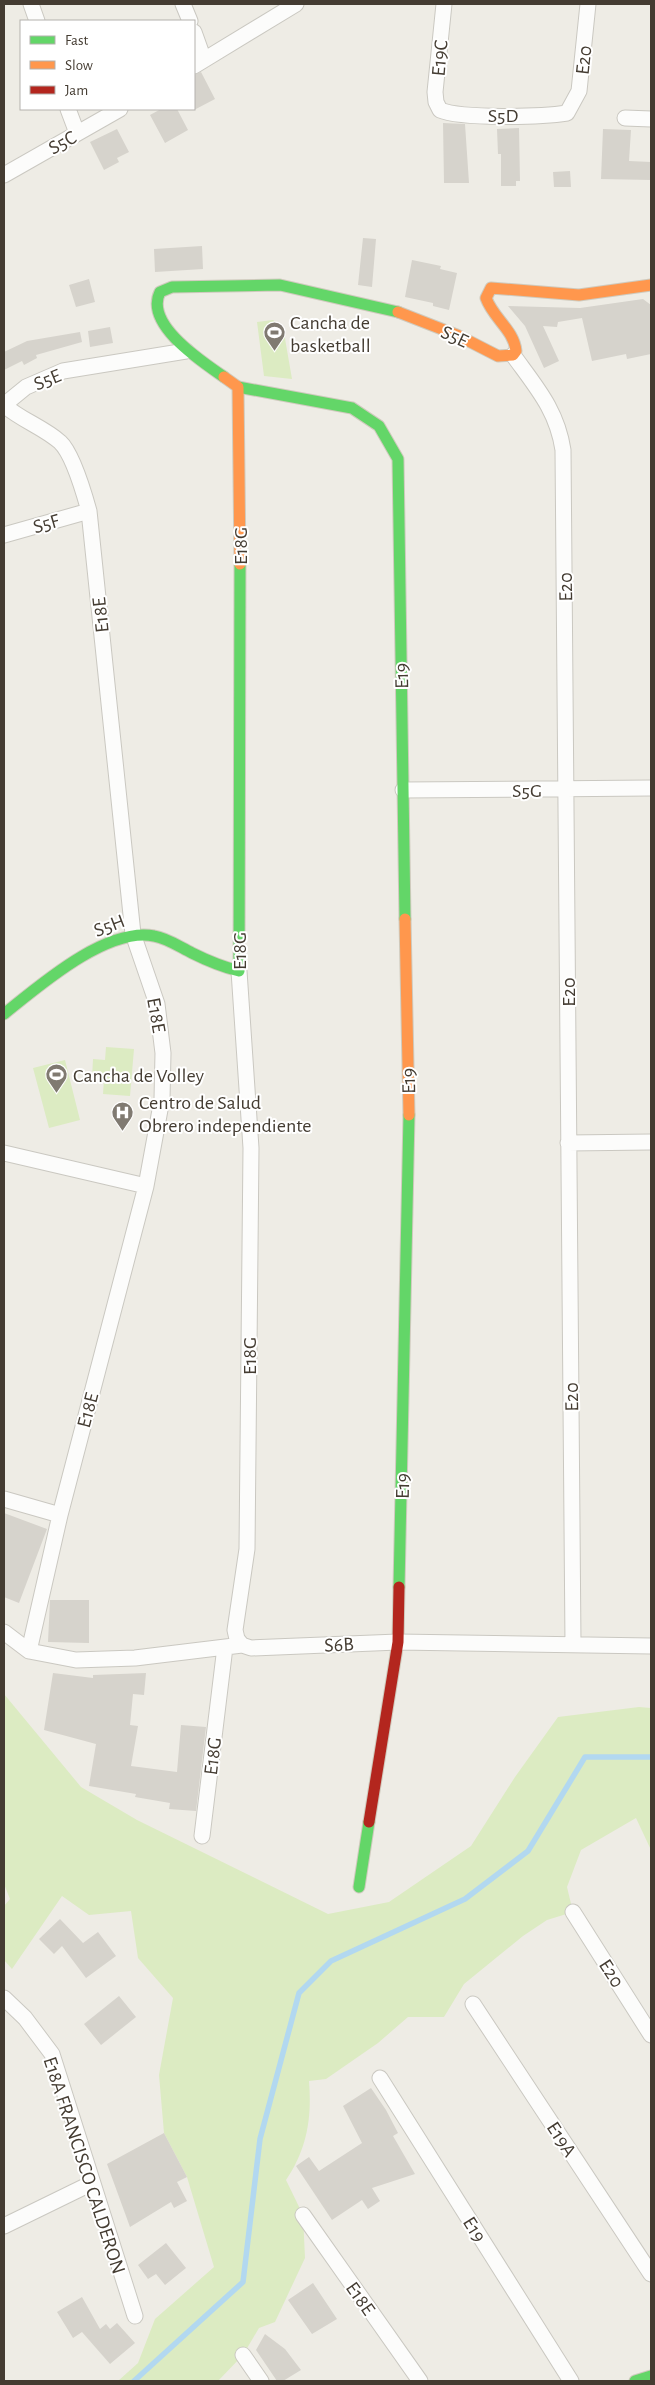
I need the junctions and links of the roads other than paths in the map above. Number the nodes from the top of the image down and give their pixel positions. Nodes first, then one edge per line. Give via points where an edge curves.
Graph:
1 (31, 4) edge
2 (183, 4) edge
3 (296, 4) edge
4 (444, 4) edge
5 (588, 4) edge
6 (37, 20) edge
7 (190, 20) edge
8 (195, 38) edge
9 (199, 63) edge
10 (68, 110) edge
11 (118, 110) edge
12 (440, 110) joint
13 (567, 112) joint
14 (625, 118) dead end
15 (651, 120) edge
16 (77, 133) junction
17 (4, 175) edge
18 (651, 285) edge
19 (186, 351) junction
20 (513, 355) junction
21 (238, 387) junction
22 (4, 405) edge
23 (89, 511) junction
24 (4, 535) edge
25 (651, 788) edge
26 (403, 790) junction
27 (568, 790) junction
28 (133, 934) junction
29 (239, 971) junction
30 (4, 1014) edge
31 (651, 1142) edge
32 (568, 1144) junction
33 (4, 1153) edge
34 (146, 1186) junction
35 (4, 1499) edge
36 (60, 1516) junction
37 (4, 1632) edge
38 (398, 1642) junction
39 (573, 1644) junction
40 (242, 1645) junction
41 (651, 1646) edge
42 (225, 1647) junction
43 (29, 1651) junction
44 (202, 1836) dead end
45 (359, 1887) dead end
46 (573, 1912) dead end
47 (4, 1998) edge
48 (472, 2004) dead end
49 (651, 2035) edge
50 (380, 2078) dead end
51 (92, 2183) junction
52 (303, 2215) dead end
53 (4, 2226) edge
54 (651, 2274) edge
55 (135, 2316) dead end
56 (243, 2355) dead end
57 (651, 2376) edge
58 (261, 2381) edge
59 (420, 2381) edge
60 (571, 2381) edge
61 (635, 2381) edge

1 - 6 street
2 - 7 street
3 - 9 street
4 - 12 street, E19C via 435,92
5 - 13 street, E20 via 579,91
8 - 9 street
10 - 16 street
11 - 16 street, S5C
12 - 13 street, S5D via 460,115 549,116
14 - 15 street
16 - 17 street, S5C
18 - 20 street, S5E via 579,295 491,288 486,298 515,340
19 - 20 street, S5E via 156,310 160,292 172,287 280,286 403,313 498,356
19 - 21 street
19 - 22 street, S5E via 63,371 26,387
20 - 27 street, E20 via 553,412 563,450
21 - 26 street, E19 via 352,408 379,426 398,459
21 - 29 street, E18G
22 - 23 street, E18E via 17,417 39,427 61,443 79,478
23 - 24 street, S5F
23 - 28 street, E18E
25 - 27 street, S5G
26 - 27 street, S5G
26 - 38 street, E19 via 409,1143
27 - 32 street, E20
28 - 29 street, S5H via 155,936 208,962
28 - 30 street, S5H via 92,952 45,982
28 - 34 street, E18E via 157,1004 163,1053 162,1099
29 - 40 street, E18G via 251,1148 248,1548 235,1630
31 - 32 street
32 - 39 street, E20
33 - 34 street
34 - 36 street, E18E
35 - 36 street
36 - 43 street, E18E
37 - 43 street
38 - 39 street, S6B
38 - 40 street, S6B via 251,1648
38 - 45 street, E19
39 - 41 street, S6B
40 - 42 street, S6B
42 - 43 street, S6B via 135,1658 76,1660
42 - 44 street, E18G
46 - 49 street, E20
47 - 51 street, E18A FRANCISCO CALDERON via 25,2018 52,2054
48 - 54 street, E19A
50 - 60 street, E19
51 - 53 street
51 - 55 street, E18A FRANCISCO CALDERON
52 - 59 street, E18E
56 - 58 street
57 - 61 street

